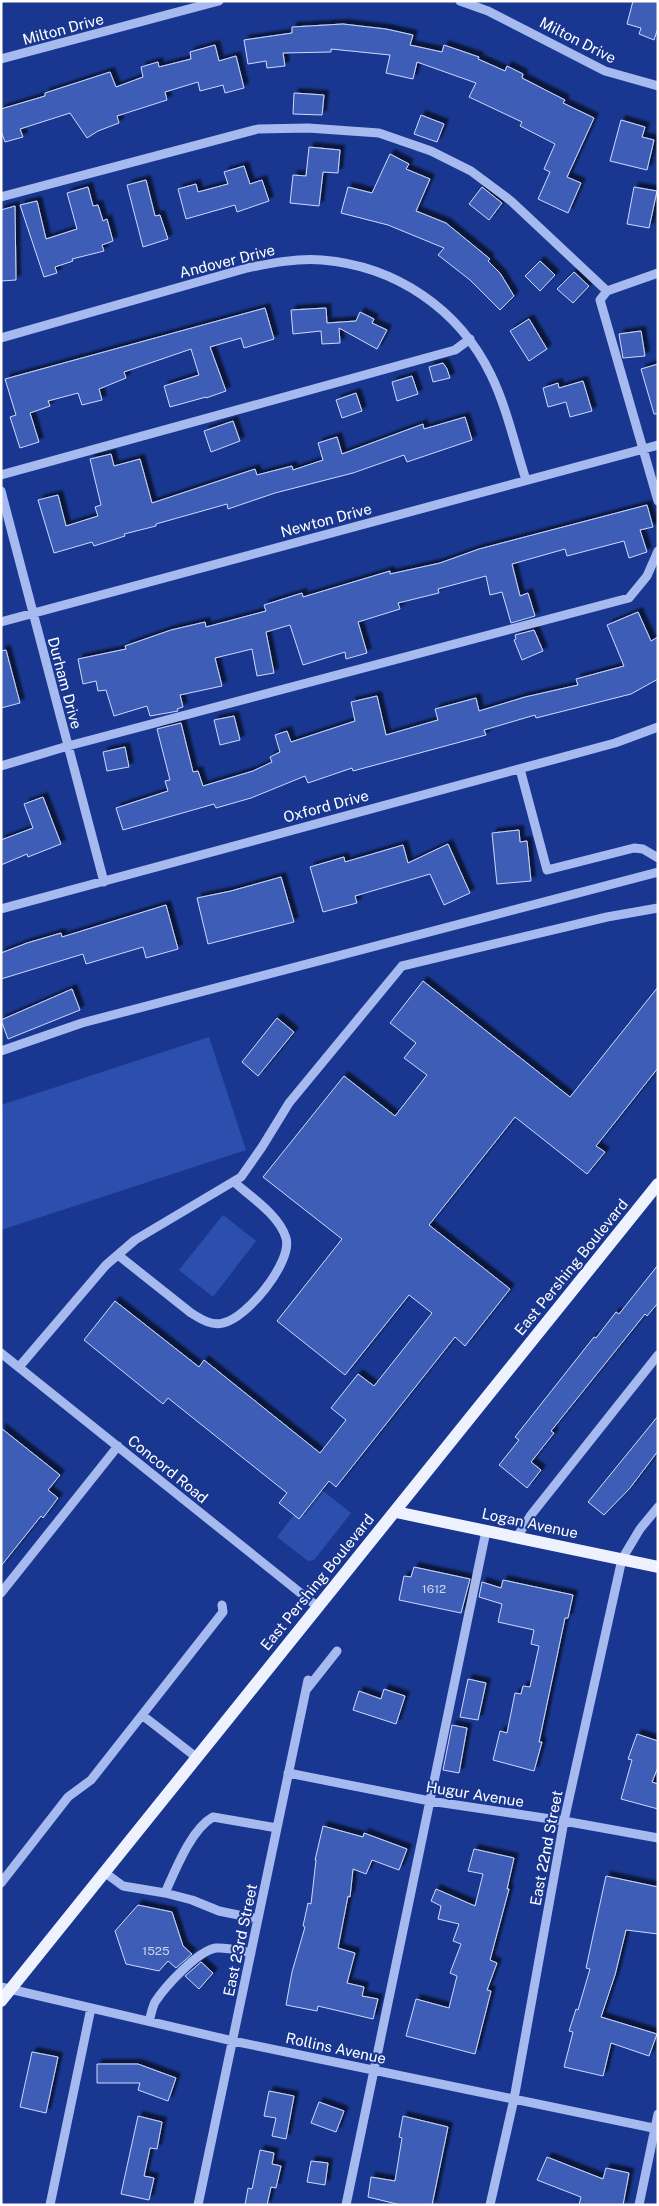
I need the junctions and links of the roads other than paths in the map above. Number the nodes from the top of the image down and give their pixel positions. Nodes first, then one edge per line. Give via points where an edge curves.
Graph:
1 (220, 1) edge
2 (460, 1) edge
3 (1, 60) edge
4 (658, 86) edge
5 (1, 197) edge
6 (658, 273) edge
7 (607, 291) junction
8 (1, 338) edge
9 (470, 339) junction
10 (658, 445) edge
11 (643, 449) junction
12 (1, 475) edge
13 (526, 480) junction
14 (1, 491) edge
15 (658, 501) edge
16 (658, 551) edge
17 (32, 613) junction
18 (1, 622) edge
19 (658, 727) edge
20 (68, 746) junction
21 (1, 766) edge
22 (520, 769) junction
23 (658, 858) edge
24 (658, 872) edge
25 (104, 882) junction
26 (658, 908) edge
27 (1, 909) edge
28 (1, 1051) edge
29 (234, 1182) junction
30 (658, 1184) edge
31 (118, 1255) junction
32 (1, 1353) edge
33 (658, 1355) edge
34 (19, 1367) junction
35 (118, 1446) junction
36 (658, 1507) edge
37 (396, 1512) junction
38 (486, 1530) junction
39 (517, 1537) junction
40 (622, 1559) junction
41 (658, 1567) edge
42 (1, 1593) edge
43 (222, 1605) dead end
44 (318, 1607) junction
45 (337, 1651) dead end
46 (308, 1680) dead end
47 (306, 1691) junction
48 (142, 1715) junction
49 (196, 1757) junction
50 (288, 1773) junction
51 (430, 1801) junction
52 (564, 1821) junction
53 (277, 1828) junction
54 (658, 1838) edge
55 (104, 1872) junction
56 (1, 1883) edge
57 (165, 1893) junction
58 (258, 1919) junction
59 (251, 1953) junction
60 (6, 1988) edge
61 (1, 2001) edge
62 (91, 2008) junction
63 (149, 2021) junction
64 (233, 2041) junction
65 (374, 2070) junction
66 (514, 2099) junction
67 (658, 2114) edge
68 (656, 2129) edge
69 (50, 2205) edge
70 (198, 2205) edge
71 (346, 2205) edge
72 (490, 2205) edge
73 (639, 2205) edge

1 - 3 street, Milton Drive
2 - 4 street, Milton Drive via 488,11 605,71
5 - 7 street via 258,129 308,128 378,133 431,151 471,171 511,200
6 - 7 street
7 - 11 street via 600,300
8 - 9 street, Andover Drive via 247,268 284,261 322,260 379,273 419,292
9 - 12 street via 455,350
9 - 13 street, Andover Drive via 491,376
10 - 11 street, Newton Drive
11 - 13 street, Newton Drive
11 - 15 street
13 - 17 street, Newton Drive
14 - 17 street, Durham Drive
16 - 20 street via 647,576 629,598
17 - 18 street, Newton Drive
17 - 20 street, Durham Drive
19 - 22 street, Oxford Drive via 615,743
20 - 21 street
20 - 25 street, Durham Drive
22 - 23 street via 547,870 634,848 643,849
22 - 25 street, Oxford Drive
24 - 28 street via 82,1023
25 - 27 street, Oxford Drive
26 - 29 street via 402,966 289,1103 241,1177
29 - 31 street via 136,1240
29 - 31 street via 281,1228 287,1246 282,1265 273,1278 236,1318 214,1324 203,1320
30 - 37 main road, East Pershing Boulevard
31 - 34 street
32 - 34 street, Concord Road
33 - 39 street
34 - 35 street, Concord Road
35 - 42 street
35 - 44 street, Concord Road
36 - 40 street, East 22nd Street
37 - 38 main road, Logan Avenue
37 - 44 main road, East Pershing Boulevard
38 - 39 main road, Logan Avenue
38 - 51 street
39 - 40 main road, Logan Avenue
40 - 41 main road, Logan Avenue
40 - 52 street, East 22nd Street
43 - 48 street via 223,1612
44 - 49 main road, East Pershing Boulevard
45 - 47 street
46 - 47 street, East 23rd Street
47 - 50 street, East 23rd Street
48 - 49 street
48 - 56 street via 91,1780 68,1797
49 - 55 main road, East Pershing Boulevard
50 - 51 street, Hugur Avenue
50 - 53 street, East 23rd Street
51 - 52 street, Hugur Avenue
51 - 65 street
52 - 54 street, Hugur Avenue
52 - 66 street, East 22nd Street
53 - 57 street via 219,1817 206,1820 179,1862
53 - 58 street, East 23rd Street
55 - 57 street via 123,1886
55 - 60 main road, East Pershing Boulevard
57 - 58 street via 219,1911
58 - 59 street, East 23rd Street
59 - 63 street via 215,1948 196,1958 154,2004
59 - 64 street, East 23rd Street
60 - 61 main road, East Pershing Boulevard
60 - 62 street, Rollins Avenue
62 - 63 street, Rollins Avenue
62 - 69 street
63 - 64 street, Rollins Avenue
64 - 65 street, Rollins Avenue
64 - 70 street, East 23rd Street
65 - 66 street, Rollins Avenue
65 - 71 street
66 - 68 street, Rollins Avenue
66 - 72 street, East 22nd Street
67 - 68 street
68 - 73 street

